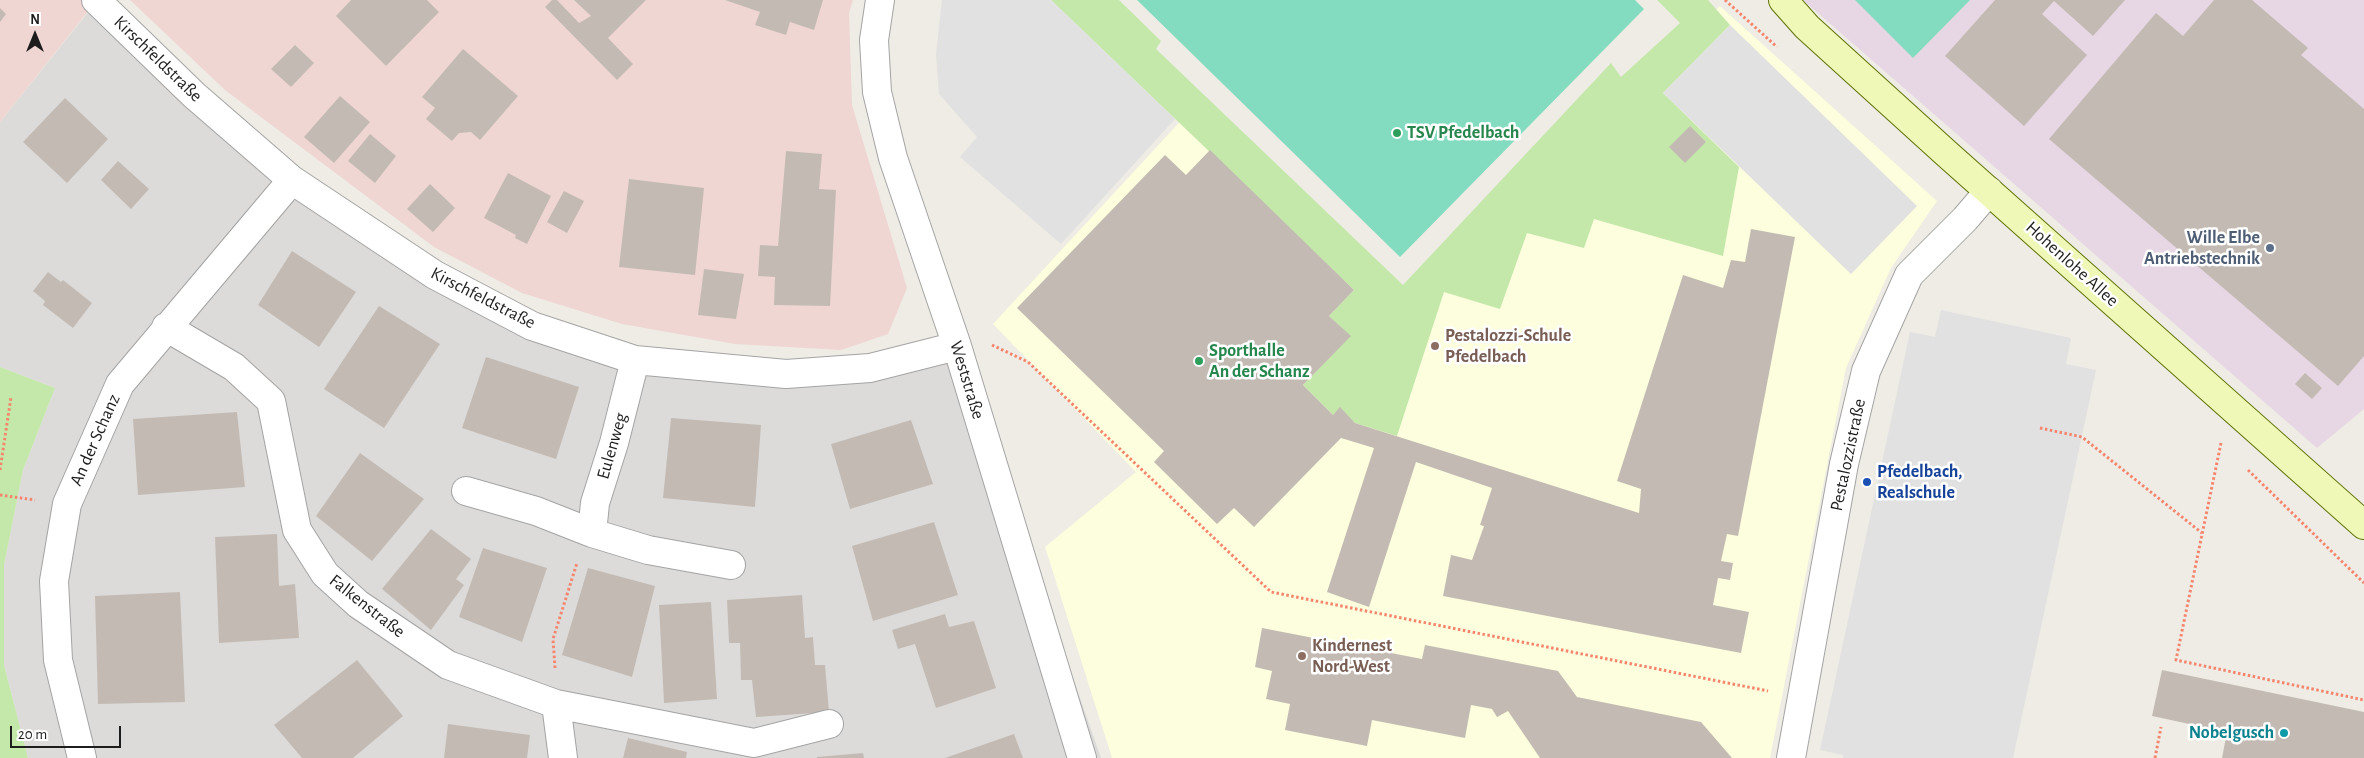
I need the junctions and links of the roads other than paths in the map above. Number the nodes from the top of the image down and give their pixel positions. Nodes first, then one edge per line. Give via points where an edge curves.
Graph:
1 (96, 0) edge
2 (880, 0) edge
3 (1783, 0) edge
4 (292, 180) junction
5 (1989, 191) junction
6 (166, 328) junction
7 (957, 346) junction
8 (635, 360) junction
9 (466, 492) dead end
10 (2364, 525) edge
11 (592, 533) junction
12 (731, 564) dead end
13 (556, 704) junction
14 (829, 724) dead end
15 (82, 758) edge
16 (563, 758) edge
17 (1082, 758) edge
18 (1791, 758) edge

1 - 4 street, Kirschfeldstraße via 194,95
2 - 7 street, Weststraße via 874,40 876,92 893,158
3 - 5 street, Hohenlohe Allee via 1807,27
4 - 6 street, An der Schanz
4 - 8 street, Kirschfeldstraße via 435,276 532,326
5 - 10 street, Hohenlohe Allee
5 - 18 street, Pestalozzistraße via 1908,275 1866,371 1844,464
6 - 13 street, Falkenstraße via 234,367 271,400 297,530 325,574 358,604 448,665
6 - 15 street, An der Schanz via 120,384 67,504 54,581 58,660
7 - 8 street, Kirschfeldstraße via 870,368 786,374
7 - 17 street, Weststraße
8 - 11 street, Eulenweg via 595,503
9 - 11 street via 536,511
11 - 12 street via 648,550
13 - 14 street, Falkenstraße via 754,744
13 - 16 street

